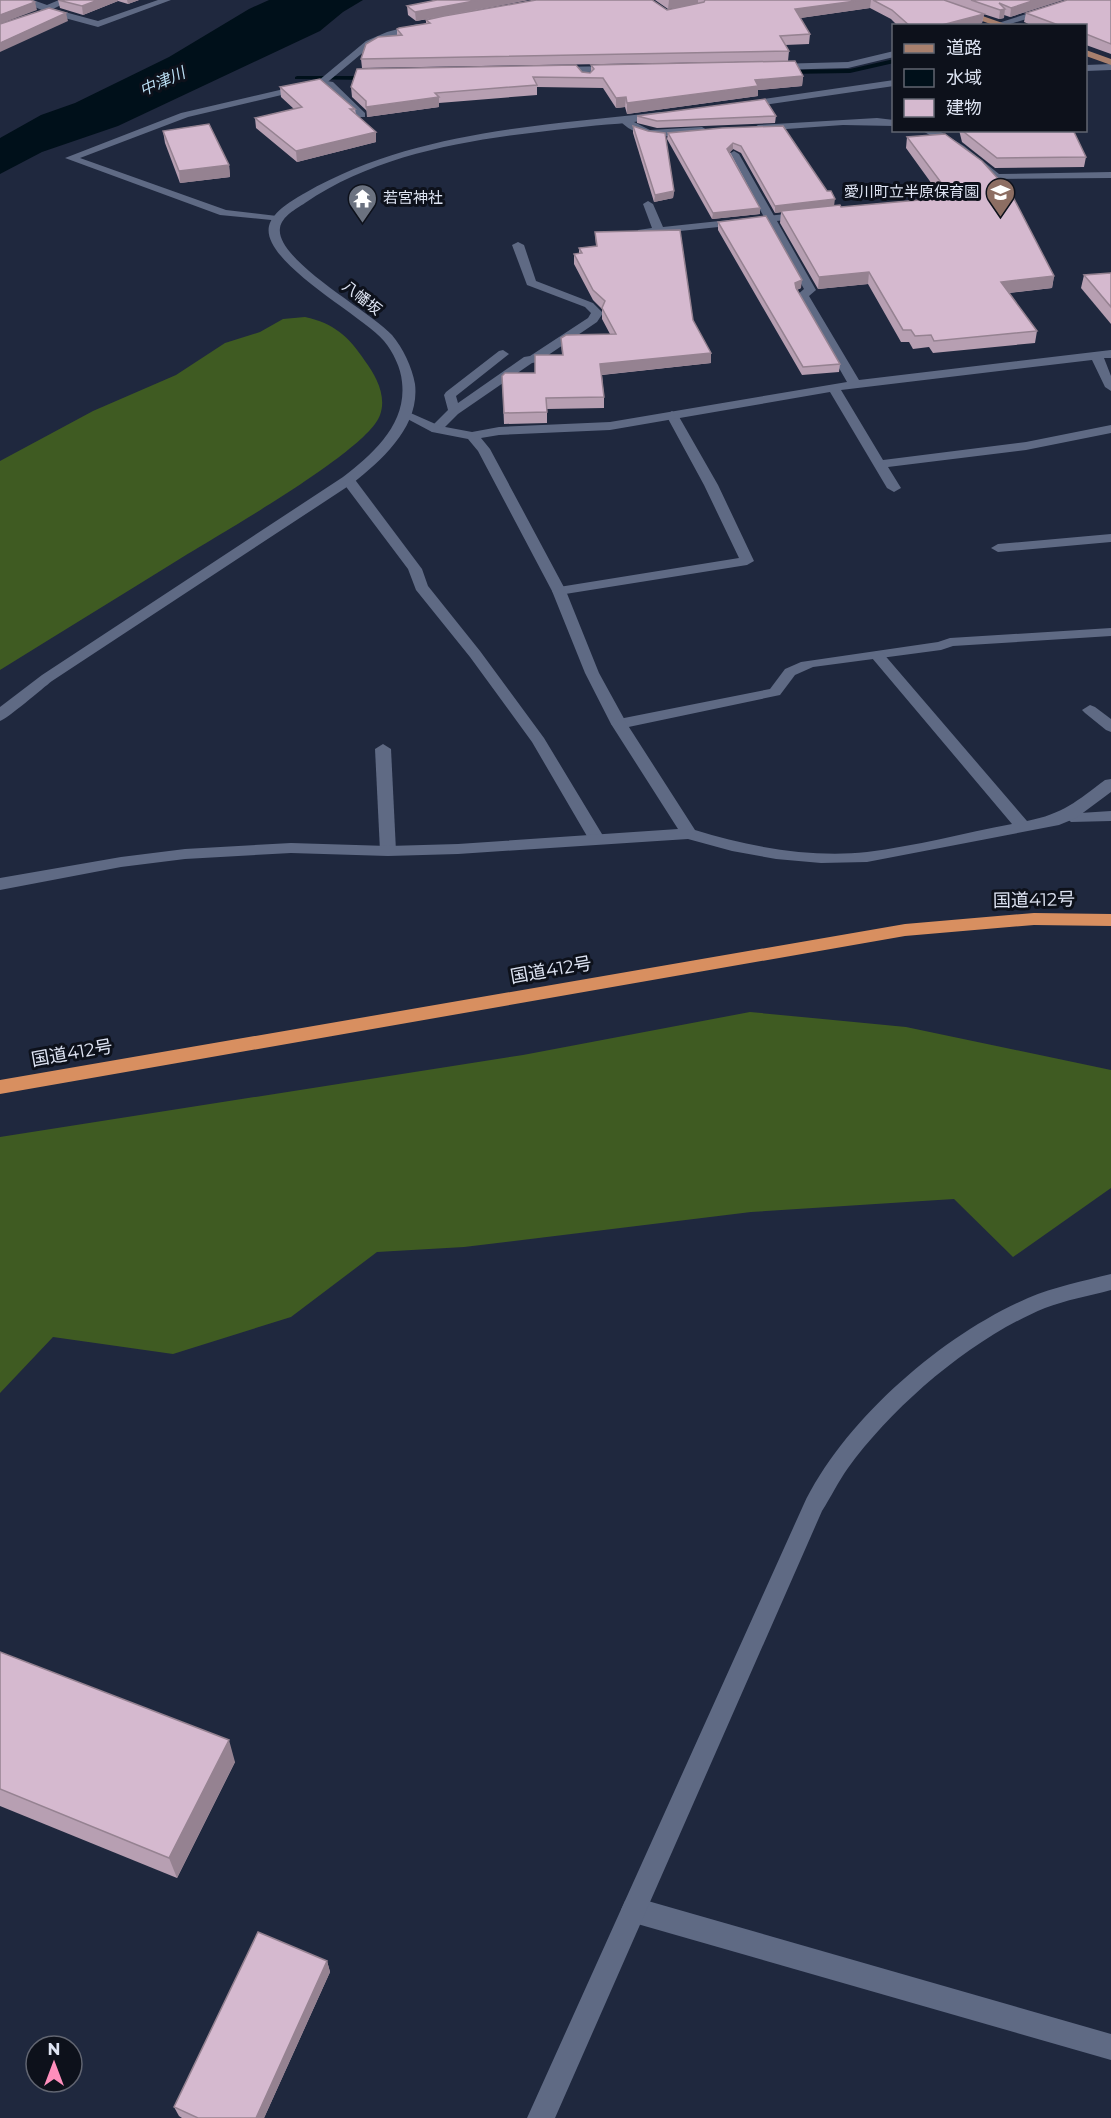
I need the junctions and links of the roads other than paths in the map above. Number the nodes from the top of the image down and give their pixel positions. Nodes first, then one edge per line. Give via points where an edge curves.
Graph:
1 (24, 0) edge
2 (67, 0) edge
3 (167, 0) edge
4 (928, 0) edge
5 (1083, 0) edge
6 (49, 9) junction
7 (432, 23) edge
8 (997, 24) edge
9 (1003, 24) edge
10 (0, 29) edge
11 (1087, 53) edge
12 (892, 54) edge
13 (1111, 65) edge
14 (763, 67) edge
15 (1087, 68) edge
16 (625, 69) edge
17 (580, 70) junction
18 (545, 71) edge
19 (344, 73) dead end
20 (333, 74) junction
21 (587, 79) edge
22 (321, 83) junction
23 (892, 83) edge
24 (735, 106) edge
25 (668, 114) edge
26 (361, 115) edge
27 (624, 120) junction
28 (892, 123) edge
29 (747, 128) edge
30 (714, 130) edge
31 (932, 132) edge
32 (734, 154) edge
33 (1111, 175) edge
34 (648, 204) dead end
35 (816, 214) edge
36 (277, 219) junction
37 (770, 219) junction
38 (659, 231) junction
39 (624, 233) edge
40 (518, 245) dead end
41 (503, 354) dead end
42 (1111, 354) edge
43 (1097, 355) junction
44 (855, 384) junction
45 (1111, 387) edge
46 (834, 389) junction
47 (454, 411) junction
48 (406, 415) junction
49 (672, 415) junction
50 (436, 429) junction
51 (1111, 429) edge
52 (472, 436) junction
53 (881, 464) junction
54 (348, 480) junction
55 (894, 488) dead end
56 (1111, 538) edge
57 (998, 548) dead end
58 (560, 591) junction
59 (1111, 632) edge
60 (878, 655) junction
61 (1090, 710) dead end
62 (0, 716) edge
63 (619, 724) junction
64 (1111, 727) edge
65 (383, 749) dead end
66 (1111, 784) edge
67 (1070, 814) junction
68 (1111, 816) edge
69 (1023, 826) junction
70 (688, 834) junction
71 (597, 839) junction
72 (388, 851) junction
73 (0, 884) edge
74 (1110, 923) edge
75 (0, 1087) edge
76 (1111, 1282) edge
77 (634, 1910) junction
78 (1111, 2047) edge
79 (541, 2118) edge

1 - 6 street
2 - 6 street
3 - 6 street via 98,24
4 - 8 main road
5 - 9 street
6 - 10 street
7 - 20 street via 369,43
11 - 13 main road
12 - 14 street via 848,65
13 - 15 street
16 - 17 street
17 - 18 street
17 - 21 street
19 - 20 street
20 - 22 street
22 - 26 street via 330,84
22 - 36 street via 185,115 70,158 224,213
23 - 24 street
25 - 27 street
27 - 30 street via 637,130 651,133
27 - 36 street via 426,148 317,189
28 - 29 street
31 - 33 street via 997,177
32 - 37 street
34 - 38 street
35 - 37 street
36 - 48 street, 八幡坂 via 274,234 282,252 388,337 409,379
37 - 38 street
37 - 44 street via 810,290 803,295
38 - 39 street
40 - 47 street via 531,283 589,305 597,313 588,325
41 - 47 street via 450,395
42 - 43 street
43 - 44 street
43 - 45 street
44 - 46 street
46 - 49 street
46 - 53 street
47 - 50 street
48 - 50 street
48 - 54 street via 381,454
49 - 52 street via 610,426 499,431
49 - 58 street via 747,561
50 - 52 street
51 - 53 street via 1026,446
52 - 58 street via 484,449
53 - 55 street
54 - 62 street via 47,678
54 - 71 street via 415,569 421,587 539,741
56 - 57 street
58 - 63 street via 592,673
59 - 60 street via 950,642
60 - 63 street via 799,666 784,675 775,692
60 - 69 street
61 - 64 street
63 - 70 street
65 - 72 street
66 - 67 street
67 - 68 street via 1077,818
67 - 69 street
69 - 70 street via 839,858 769,854
70 - 71 street
71 - 72 street
72 - 73 street via 291,848 185,854
74 - 75 highway, 国道412号 via 1034,919 905,930
76 - 77 street via 1030,1306 968,1342 875,1419 840,1461 814,1506
77 - 78 street
77 - 79 street

